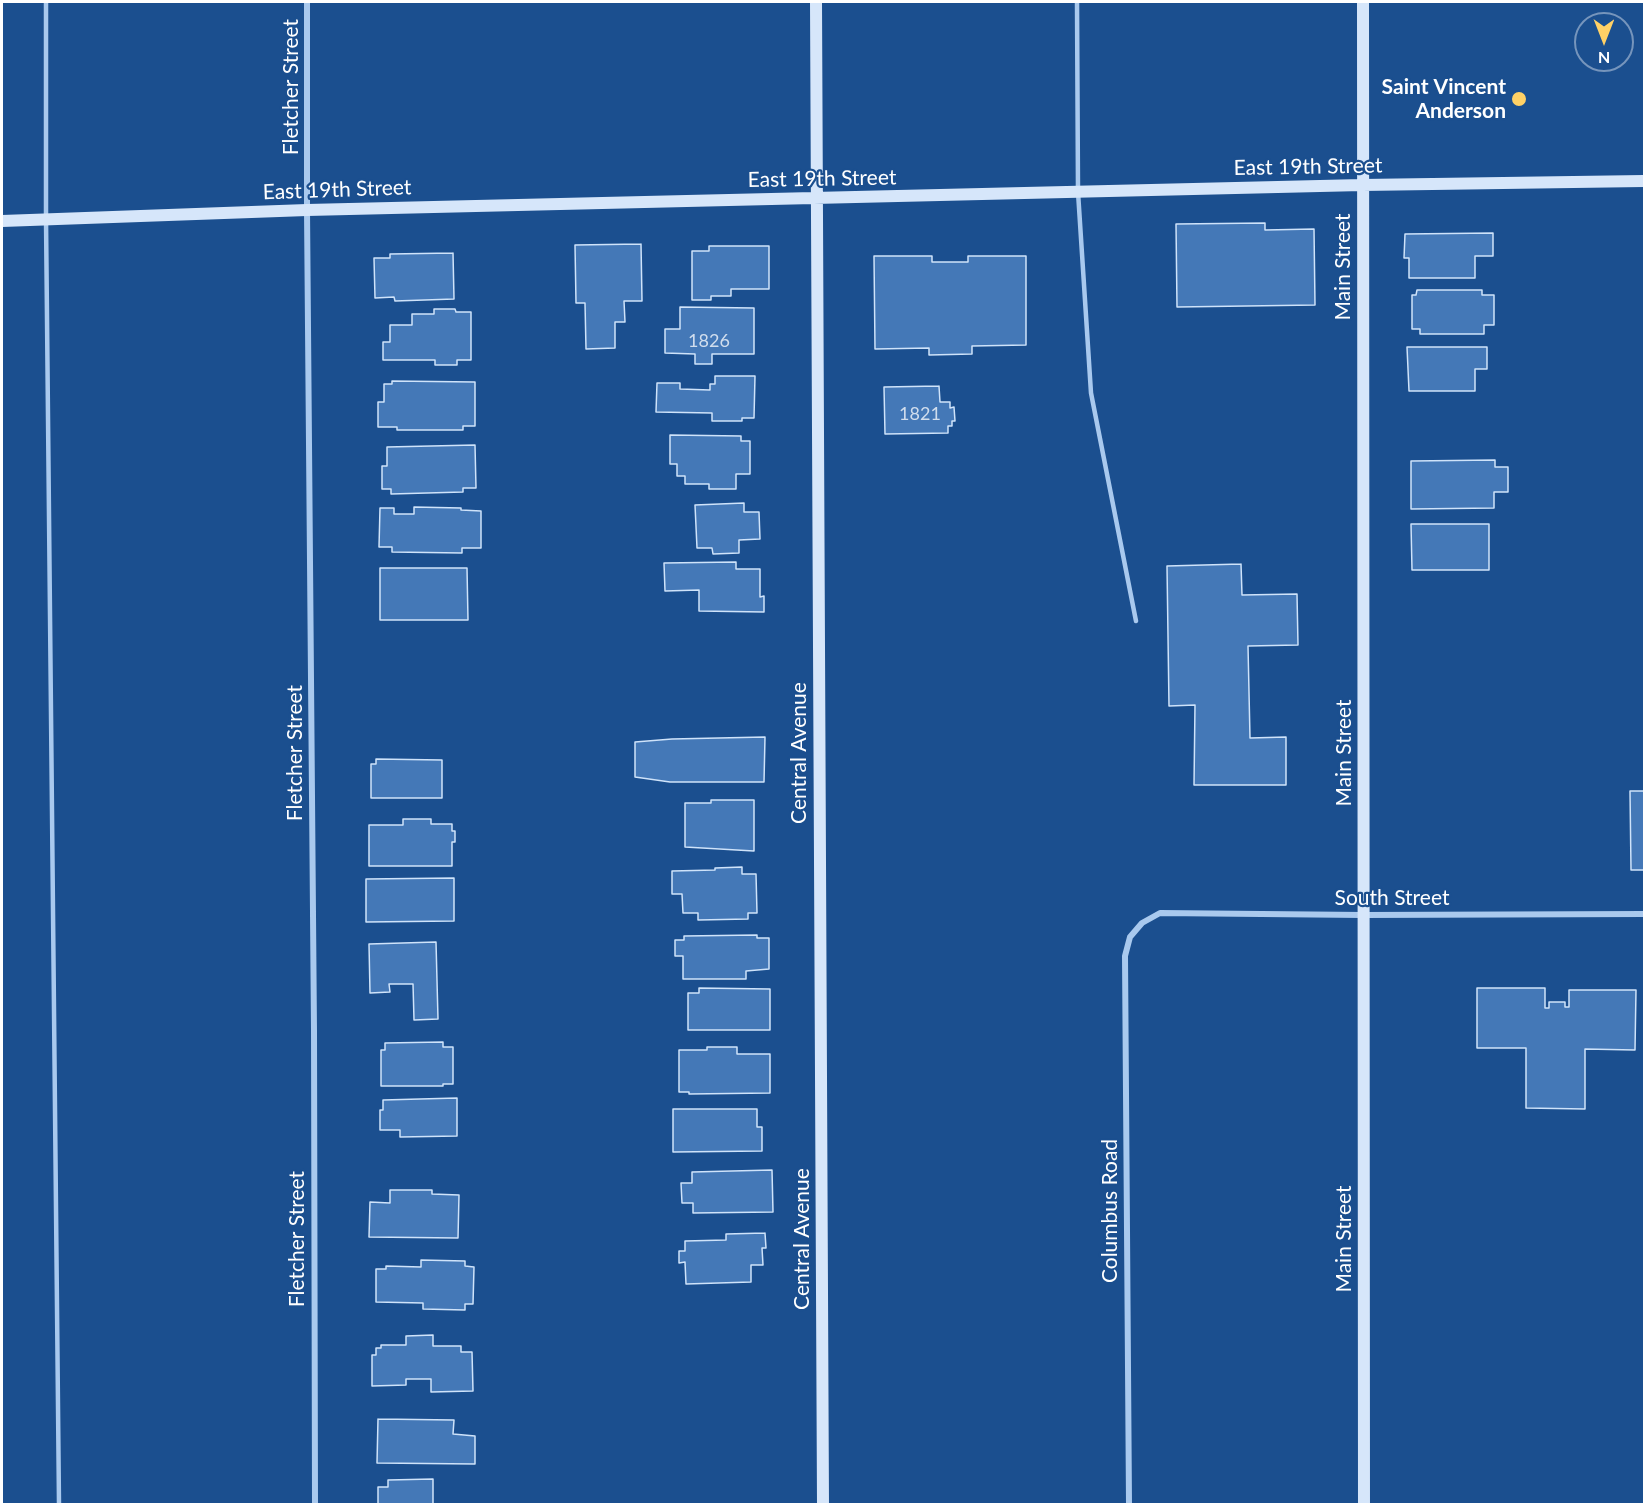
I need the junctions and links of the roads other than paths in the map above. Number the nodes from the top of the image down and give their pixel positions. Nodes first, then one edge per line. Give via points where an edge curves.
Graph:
1 (46, 2) edge
2 (307, 2) edge
3 (816, 2) edge
4 (1077, 2) edge
5 (1363, 2) edge
6 (1644, 181) edge
7 (1362, 185) junction
8 (1078, 192) junction
9 (816, 198) junction
10 (307, 210) junction
11 (46, 219) junction
12 (2, 221) edge
13 (1136, 621) dead end
14 (1644, 914) edge
15 (1363, 915) junction
16 (1142, 923) joint
17 (58, 1504) edge
18 (315, 1504) edge
19 (823, 1504) edge
20 (1129, 1504) edge
21 (1364, 1504) edge

1 - 11 lane
2 - 10 street, Fletcher Street
3 - 9 street, Central Avenue
4 - 8 lane
5 - 7 street, Main Street
6 - 7 street, East 19th Street
7 - 8 street, East 19th Street
7 - 15 street, Main Street
8 - 9 street, East 19th Street
8 - 13 lane via 1091,393
9 - 10 street, East 19th Street
9 - 19 street, Central Avenue
10 - 11 street, East 19th Street
10 - 18 street, Fletcher Street
11 - 12 street, East 19th Street
11 - 17 lane
14 - 15 street, South Street
15 - 16 street, South Street via 1160,913
15 - 21 street, Main Street
16 - 20 street, Columbus Road via 1130,937 1125,956

